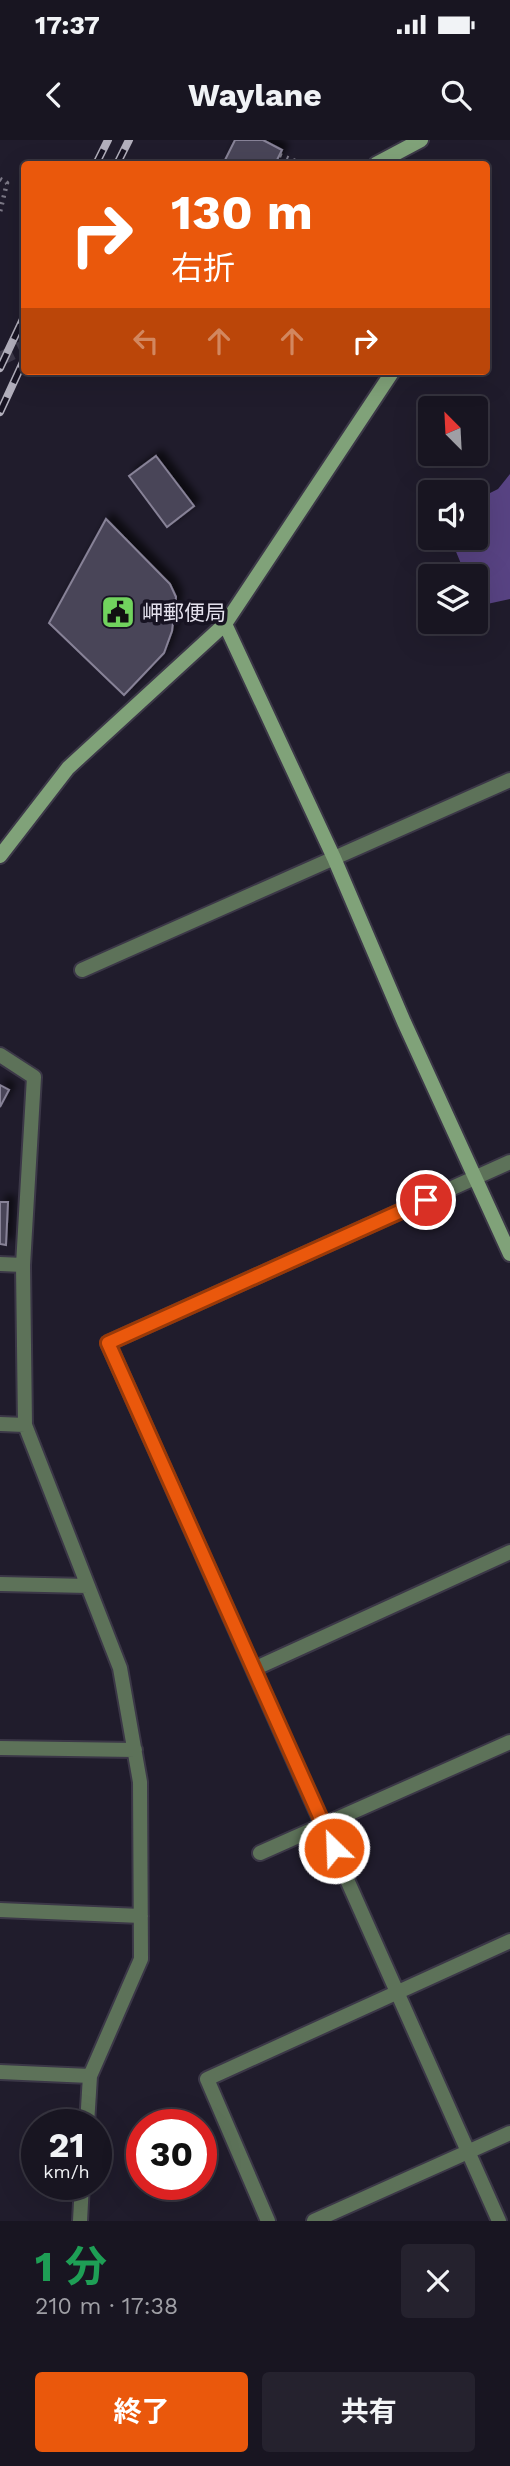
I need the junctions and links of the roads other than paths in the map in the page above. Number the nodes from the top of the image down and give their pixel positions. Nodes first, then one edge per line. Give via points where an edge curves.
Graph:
1 (421, 140) edge
2 (382, 161) edge
3 (390, 375) edge
4 (225, 624) junction
5 (510, 780) edge
6 (0, 856) edge
7 (334, 858) junction
8 (82, 970) dead end
9 (0, 1055) edge
10 (510, 1162) edge
11 (475, 1178) junction
12 (510, 1254) edge
13 (0, 1264) edge
14 (23, 1265) junction
15 (0, 1424) edge
16 (25, 1425) junction
17 (510, 1552) edge
18 (0, 1584) edge
19 (88, 1586) junction
20 (254, 1669) junction
21 (510, 1742) edge
22 (0, 1748) edge
23 (135, 1751) junction
24 (324, 1824) junction
25 (260, 1853) dead end
26 (0, 1910) edge
27 (141, 1916) junction
28 (510, 1941) edge
29 (399, 1993) junction
30 (0, 2072) edge
31 (90, 2076) junction
32 (88, 2109) edge
33 (510, 2133) edge
34 (468, 2151) junction
35 (81, 2200) edge
36 (80, 2221) edge
37 (268, 2221) edge
38 (314, 2221) edge
39 (499, 2221) edge

1 - 2 street
3 - 4 street
4 - 6 street via 68,768
4 - 7 street
5 - 7 street
7 - 8 street
7 - 11 street
9 - 14 street via 34,1077
10 - 11 street
11 - 12 street
11 - 20 street via 108,1343
13 - 14 street
14 - 16 street
15 - 16 street
16 - 19 street
17 - 20 street
18 - 19 street
19 - 23 street via 120,1668
20 - 24 street
21 - 24 street
22 - 23 street
23 - 27 street via 141,1782
24 - 25 street
24 - 29 street
26 - 27 street
27 - 31 street via 141,1959
28 - 29 street
29 - 34 street
29 - 37 street via 207,2079
30 - 31 street
31 - 32 street
33 - 34 street
34 - 38 street
34 - 39 street
35 - 36 street

